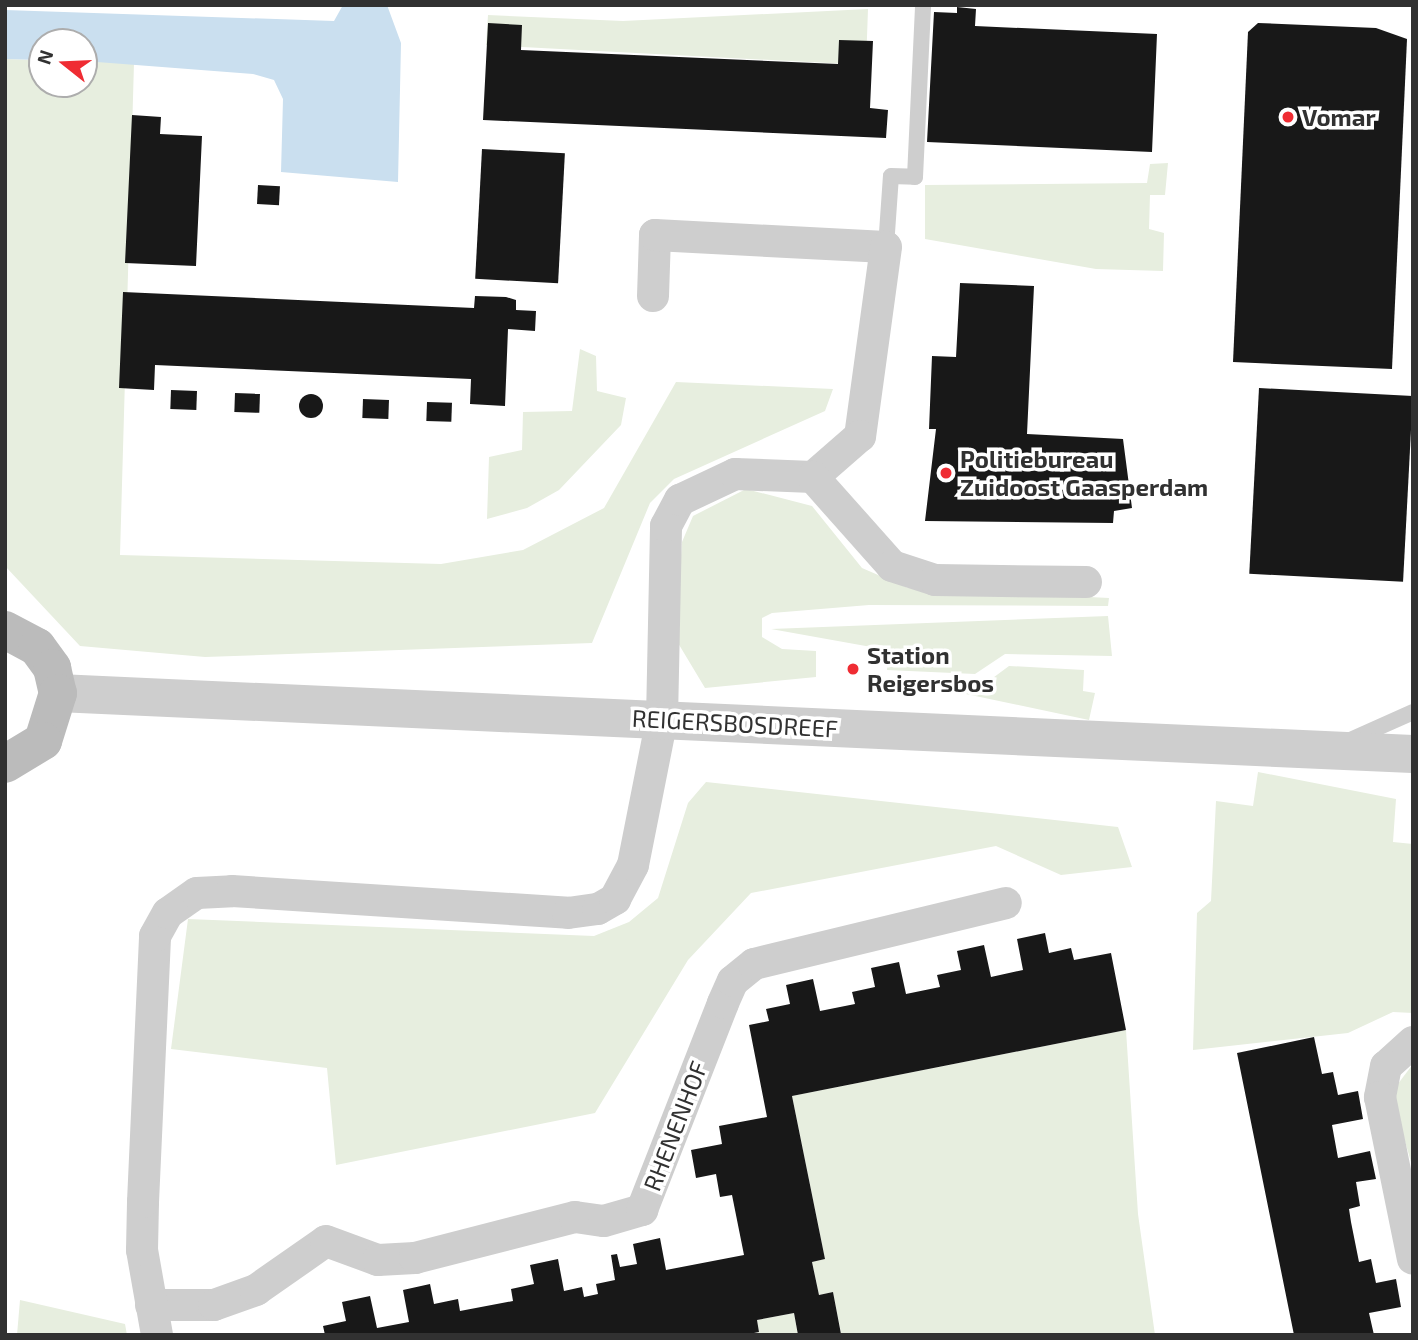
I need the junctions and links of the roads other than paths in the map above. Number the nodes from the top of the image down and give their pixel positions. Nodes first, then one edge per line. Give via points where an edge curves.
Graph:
1 (923, 5) edge
2 (886, 247) junction
3 (653, 296) dead end
4 (813, 477) junction
5 (1086, 582) dead end
6 (5, 630) edge
7 (58, 693) junction
8 (1413, 712) edge
9 (662, 719) junction
10 (1327, 750) junction
11 (1413, 754) edge
12 (5, 764) edge
13 (1006, 903) dead end
14 (1413, 1042) edge
15 (1413, 1259) edge
16 (154, 1320) edge

1 - 2 lane via 915,177 891,176
2 - 3 street via 655,235
2 - 4 street via 860,436
4 - 5 street via 892,566 935,580
4 - 9 street, RHENENHOF via 735,474 680,500 666,526
6 - 7 main road via 37,647 52,668
7 - 9 street, REIGERSBOSDREEF
7 - 12 main road via 43,741
8 - 10 lane
9 - 10 street, REIGERSBOSDREEF via 1094,744
9 - 16 street, RHENENHOF via 633,865 615,899 598,909 568,913 232,891 197,893 168,913 155,936 143,1202
10 - 11 street, REIGERSBOSDREEF
13 - 16 street, RHENENHOF via 754,964 733,981 642,1210 604,1221 575,1217 415,1258 378,1260 327,1241 256,1290
14 - 15 street via 1386,1066 1380,1097

